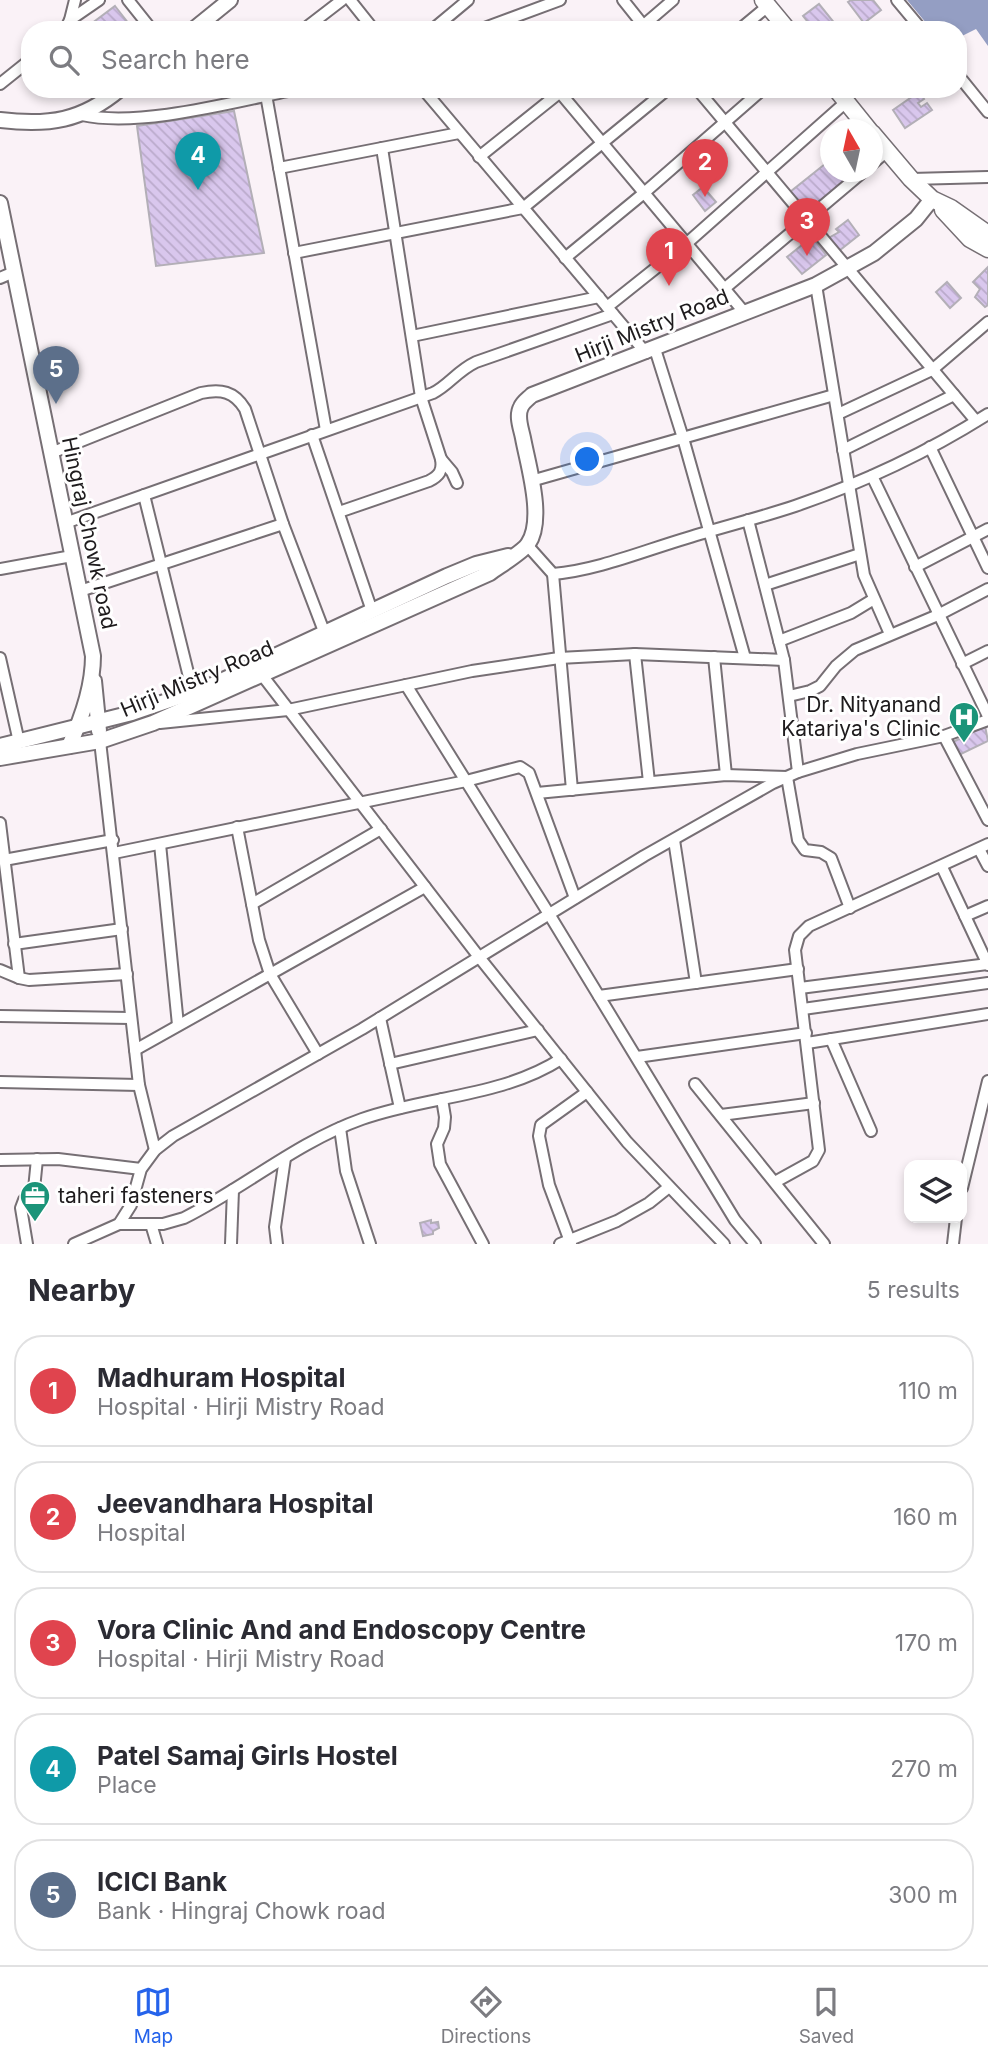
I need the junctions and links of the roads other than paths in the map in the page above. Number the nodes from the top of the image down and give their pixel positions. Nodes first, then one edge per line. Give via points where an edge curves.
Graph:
1 (75, 0) edge
2 (100, 0) edge
3 (128, 0) edge
4 (230, 0) edge
5 (342, 0) edge
6 (350, 0) edge
7 (468, 0) edge
8 (560, 0) edge
9 (622, 0) edge
10 (673, 0) edge
11 (897, 0) edge
12 (765, 3) edge
13 (69, 21) edge
14 (73, 21) edge
15 (145, 21) edge
16 (204, 21) edge
17 (315, 21) edge
18 (367, 21) edge
19 (443, 21) edge
20 (515, 21) edge
21 (638, 21) edge
22 (650, 21) edge
23 (748, 21) edge
24 (780, 21) edge
25 (914, 21) edge
26 (21, 67) edge
27 (0, 83) edge
28 (967, 86) edge
29 (109, 98) edge
30 (239, 98) edge
31 (267, 98) edge
32 (430, 98) edge
33 (550, 98) edge
34 (566, 98) edge
35 (657, 98) edge
36 (704, 98) edge
37 (753, 98) edge
38 (839, 98) edge
39 (843, 98) edge
40 (988, 112) edge
41 (82, 115) junction
42 (860, 119) edge
43 (0, 120) edge
44 (725, 123) junction
45 (458, 133) junction
46 (602, 143) junction
47 (883, 146) edge
48 (382, 148) junction
49 (887, 151) junction
50 (883, 155) edge
51 (479, 158) junction
52 (279, 168) junction
53 (766, 173) junction
54 (988, 177) edge
55 (949, 178) junction
56 (911, 179) junction
57 (851, 182) edge
58 (644, 193) junction
59 (934, 200) junction
60 (0, 203) edge
61 (523, 208) junction
62 (806, 220) junction
63 (988, 234) edge
64 (396, 235) junction
65 (686, 244) junction
66 (988, 249) edge
67 (295, 253) junction
68 (565, 258) junction
69 (847, 269) junction
70 (7, 275) edge
71 (816, 285) junction
72 (724, 289) junction
73 (599, 297) junction
74 (610, 311) junction
75 (744, 312) junction
76 (988, 322) edge
77 (412, 336) junction
78 (651, 351) junction
79 (932, 370) junction
80 (834, 395) junction
81 (954, 395) junction
82 (421, 397) junction
83 (838, 414) junction
84 (984, 419) edge
85 (326, 430) junction
86 (312, 435) junction
87 (683, 438) junction
88 (930, 447) junction
89 (843, 450) junction
90 (51, 453) junction
91 (259, 454) junction
92 (441, 459) junction
93 (872, 476) junction
94 (531, 481) junction
95 (457, 483) dead end
96 (849, 485) junction
97 (144, 495) junction
98 (339, 512) junction
99 (748, 520) junction
100 (65, 523) junction
101 (283, 524) junction
102 (988, 529) edge
103 (709, 531) junction
104 (973, 537) junction
105 (528, 546) junction
106 (860, 554) junction
107 (513, 555) junction
108 (72, 556) junction
109 (161, 565) junction
110 (915, 567) junction
111 (988, 568) edge
112 (0, 569) edge
113 (553, 574) junction
114 (765, 584) junction
115 (988, 589) edge
116 (80, 591) junction
117 (874, 599) junction
118 (372, 611) junction
119 (937, 615) junction
120 (326, 634) junction
121 (891, 635) junction
122 (779, 641) junction
123 (988, 651) edge
124 (635, 654) junction
125 (714, 657) junction
126 (0, 658) edge
127 (559, 658) junction
128 (744, 658) junction
129 (784, 660) junction
130 (962, 664) junction
131 (93, 673) junction
132 (261, 675) junction
133 (406, 685) junction
134 (192, 693) junction
135 (789, 696) junction
136 (288, 710) junction
137 (988, 718) edge
138 (99, 721) junction
139 (153, 723) junction
140 (78, 727) junction
141 (944, 736) junction
142 (100, 741) junction
143 (19, 742) junction
144 (0, 746) edge
145 (69, 746) junction
146 (0, 758) edge
147 (792, 774) junction
148 (726, 775) junction
149 (466, 780) junction
150 (649, 782) junction
151 (572, 790) junction
152 (537, 793) junction
153 (359, 802) junction
154 (988, 820) edge
155 (0, 823) edge
156 (237, 827) junction
157 (381, 830) junction
158 (113, 840) junction
159 (674, 840) junction
160 (160, 844) junction
161 (984, 846) edge
162 (114, 853) junction
163 (4, 860) junction
164 (988, 866) edge
165 (942, 867) junction
166 (425, 887) junction
167 (575, 898) junction
168 (252, 904) junction
169 (988, 906) edge
170 (849, 908) junction
171 (549, 914) junction
172 (965, 916) junction
173 (122, 929) junction
174 (15, 944) junction
175 (480, 957) junction
176 (988, 964) edge
177 (798, 969) junction
178 (0, 970) edge
179 (127, 974) junction
180 (270, 974) junction
181 (19, 978) junction
182 (988, 982) edge
183 (696, 983) junction
184 (800, 988) junction
185 (599, 996) junction
186 (803, 1009) junction
187 (988, 1014) edge
188 (0, 1017) edge
189 (131, 1018) junction
190 (380, 1018) junction
191 (178, 1025) junction
192 (538, 1030) junction
193 (806, 1038) junction
194 (831, 1039) junction
195 (135, 1049) junction
196 (318, 1054) junction
197 (637, 1057) junction
198 (561, 1059) junction
199 (390, 1064) junction
200 (988, 1081) edge
201 (0, 1082) edge
202 (695, 1084) dead end
203 (139, 1085) junction
204 (587, 1092) junction
205 (442, 1099) junction
206 (814, 1103) junction
207 (400, 1108) junction
208 (721, 1115) junction
209 (340, 1128) junction
210 (871, 1131) dead end
211 (155, 1150) junction
212 (285, 1158) junction
213 (37, 1159) junction
214 (0, 1160) edge
215 (967, 1167) edge
216 (141, 1168) junction
217 (775, 1182) junction
218 (669, 1187) junction
219 (233, 1190) junction
220 (955, 1223) edge
221 (119, 1224) junction
222 (151, 1224) junction
223 (567, 1243) edge
224 (27, 1244) edge
225 (74, 1244) edge
226 (157, 1244) edge
227 (231, 1244) edge
228 (276, 1244) edge
229 (370, 1244) edge
230 (483, 1244) edge
231 (724, 1244) edge
232 (755, 1244) edge
233 (824, 1244) edge
234 (953, 1244) edge

1 - 13 street
2 - 14 street
3 - 15 street
4 - 16 main road
5 - 17 street
6 - 18 street
7 - 19 street
8 - 20 street
9 - 21 street
10 - 22 street
11 - 25 street
12 - 23 street
12 - 24 main road
26 - 27 street
28 - 40 street
29 - 41 main road
30 - 41 street via 163,115
31 - 52 street
32 - 45 street
33 - 51 street
34 - 46 street
35 - 46 street
36 - 44 street
37 - 44 street
38 - 53 street
39 - 42 main road
41 - 43 main road via 30,123
44 - 53 street
44 - 58 street
45 - 48 street
45 - 51 street
46 - 58 street
46 - 61 street
47 - 49 main road
48 - 52 street
48 - 64 street
49 - 50 street
49 - 56 main road
51 - 61 street
52 - 67 street
53 - 62 street
53 - 65 street
54 - 55 street
55 - 56 street
55 - 59 street
56 - 59 main road
57 - 62 street
58 - 65 street
58 - 68 street
59 - 63 main road
59 - 66 main road via 970,239
59 - 69 main road, Hirji Mistry Road via 874,253
60 - 70 main road, Hingraj Chowk road
61 - 64 street
61 - 68 street
62 - 69 street
62 - 72 street
64 - 67 street
64 - 77 street
65 - 72 street
65 - 74 street
67 - 85 street
68 - 73 street
69 - 71 main road, Hirji Mistry Road
69 - 79 street
70 - 90 main road, Hingraj Chowk road
71 - 75 main road, Hirji Mistry Road
71 - 80 street
72 - 75 street
73 - 74 street
73 - 77 street
74 - 78 street
74 - 82 street via 476,362
75 - 78 main road, Hirji Mistry Road
76 - 79 street
77 - 82 street
78 - 87 street
78 - 94 main road, Hirji Mistry Road via 532,395 524,402 519,419
79 - 81 street
79 - 83 street
80 - 83 street
80 - 87 street
81 - 84 street
81 - 89 street
82 - 85 street
82 - 92 street
83 - 89 street
84 - 88 street
85 - 86 street
86 - 91 street
86 - 98 street
87 - 94 street
87 - 103 street
88 - 93 street
88 - 104 street
89 - 96 street
90 - 91 street via 214,390 239,398
90 - 100 main road, Hingraj Chowk road
91 - 97 street
91 - 101 street
92 - 95 street
92 - 98 street via 442,469 429,481
93 - 96 street
93 - 110 street
94 - 105 main road, Hirji Mistry Road via 535,514
96 - 99 street
96 - 106 street
97 - 100 street
97 - 109 street
98 - 118 street
99 - 103 street
99 - 114 street
100 - 108 main road, Hingraj Chowk road
101 - 109 street
101 - 120 street
102 - 104 street
103 - 113 street
103 - 128 street
104 - 110 street
104 - 111 street
105 - 107 main road, Hirji Mistry Road
105 - 113 street
106 - 114 street
106 - 117 street
107 - 118 main road, Hirji Mistry Road via 476,564
107 - 132 main road, Hirji Mistry Road via 490,573
108 - 112 street
108 - 116 main road, Hingraj Chowk road
109 - 116 street
109 - 134 street
110 - 119 street
113 - 127 street
114 - 122 street
115 - 119 street
116 - 131 main road, Hingraj Chowk road
117 - 121 street
117 - 122 street via 851,613
118 - 120 main road, Hirji Mistry Road
119 - 121 street
119 - 130 street
120 - 134 main road, Hirji Mistry Road
121 - 135 street via 844,657 810,691
122 - 129 street
123 - 130 street
124 - 125 street
124 - 127 street
124 - 150 street
125 - 128 street
125 - 148 street
126 - 143 street
127 - 133 street
127 - 151 street
128 - 129 street
129 - 135 street
130 - 137 street
131 - 138 main road
131 - 140 main road, Hingraj Chowk road
132 - 136 street
132 - 139 main road, Hirji Mistry Road
133 - 136 street
133 - 149 street
134 - 138 main road, Hirji Mistry Road
135 - 147 street
136 - 139 street
136 - 153 street
137 - 141 street
138 - 140 main road, Hirji Mistry Road
138 - 142 main road
139 - 142 main road, Hirji Mistry Road
140 - 143 main road, Hirji Mistry Road
140 - 145 main road, Hingraj Chowk road
141 - 147 street via 857,754
141 - 154 street
142 - 145 main road, Hirji Mistry Road
142 - 158 street
143 - 144 main road, Hirji Mistry Road
145 - 146 main road, Hirji Mistry Road
147 - 148 street
147 - 159 street
147 - 170 street via 798,840 805,850 831,858
148 - 150 street
149 - 152 street via 520,767 529,773
149 - 153 street
149 - 171 street
150 - 151 street
151 - 152 street
152 - 167 street
153 - 156 street
153 - 157 street
155 - 163 street
156 - 160 street
156 - 168 street
157 - 166 street
157 - 168 street
158 - 162 street
158 - 163 street
159 - 167 street
159 - 183 street
160 - 162 street
160 - 191 street
161 - 164 street
161 - 165 street
162 - 173 street
163 - 174 street
165 - 170 street
165 - 172 street
166 - 175 street
166 - 180 street
167 - 171 street
168 - 180 street
169 - 172 street
170 - 177 street via 803,930 796,943
171 - 175 street
171 - 185 street
172 - 176 street
173 - 174 street
173 - 179 street
174 - 181 street
175 - 190 street
175 - 192 street
176 - 184 street
177 - 183 street
177 - 184 street
178 - 181 street
179 - 181 street
179 - 189 street
180 - 191 street
180 - 196 street
182 - 186 street
183 - 185 street
184 - 186 street
185 - 197 street
186 - 193 street
187 - 194 street
188 - 189 street
189 - 195 street
190 - 196 street
190 - 199 street
191 - 195 street
192 - 198 street
192 - 199 street
193 - 194 street
193 - 197 street
193 - 206 street
194 - 210 street
195 - 203 street
196 - 211 street
197 - 232 street via 735,1220
198 - 204 street
198 - 205 street via 524,1077
199 - 207 street
200 - 215 street
201 - 203 street
202 - 208 street
203 - 211 street
204 - 218 street
204 - 223 street via 541,1125 539,1136
205 - 207 street
205 - 230 street via 444,1128 437,1144 440,1164
206 - 208 street
206 - 217 street via 818,1155
207 - 209 street
208 - 217 street
209 - 212 street
209 - 229 street via 346,1171
211 - 216 street
212 - 219 street
212 - 228 street
213 - 214 street
213 - 216 street
213 - 224 street via 34,1189 21,1208
216 - 221 street via 131,1205
217 - 233 street
218 - 223 street via 636,1211
218 - 231 street
219 - 222 street via 184,1218
219 - 227 street
220 - 234 street
221 - 222 street
221 - 225 street
222 - 226 street

